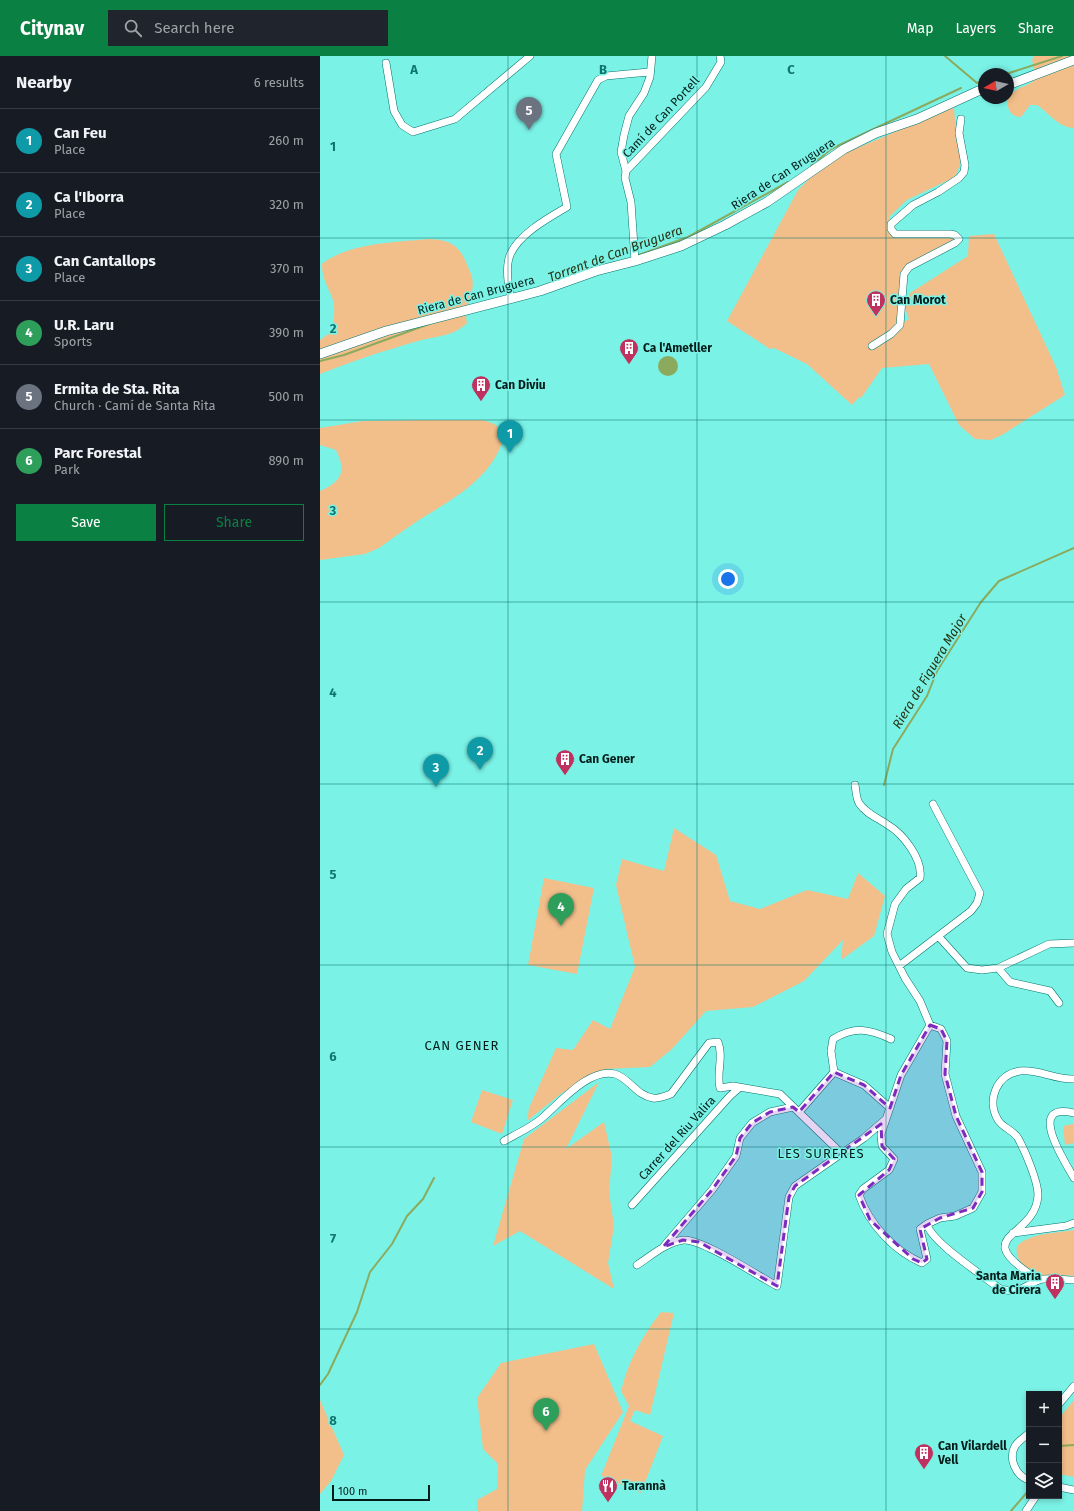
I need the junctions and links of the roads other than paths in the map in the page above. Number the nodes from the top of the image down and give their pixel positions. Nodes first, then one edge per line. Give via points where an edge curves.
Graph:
1 (530, 56) edge
2 (652, 56) edge
3 (720, 56) edge
4 (1074, 60) edge
5 (386, 63) dead end
6 (649, 72) junction
7 (1014, 83) edge
8 (978, 91) edge
9 (960, 119) dead end
10 (626, 171) junction
11 (635, 261) junction
12 (511, 298) junction
13 (872, 346) dead end
14 (320, 354) edge
15 (855, 785) dead end
16 (934, 804) dead end
17 (939, 937) junction
18 (1074, 943) edge
19 (899, 966) junction
20 (998, 968) junction
21 (1059, 1003) dead end
22 (930, 1025) junction
23 (891, 1039) dead end
24 (834, 1072) junction
25 (1074, 1079) edge
26 (740, 1088) junction
27 (793, 1107) junction
28 (890, 1108) junction
29 (799, 1112) junction
30 (1074, 1113) edge
31 (886, 1119) junction
32 (504, 1142) dead end
33 (841, 1153) junction
34 (1074, 1178) edge
35 (632, 1205) dead end
36 (1074, 1223) edge
37 (927, 1224) junction
38 (1013, 1233) junction
39 (663, 1247) junction
40 (637, 1265) dead end
41 (1040, 1280) junction
42 (1074, 1280) edge
43 (1074, 1386) edge
44 (1062, 1400) edge
45 (1026, 1436) edge
46 (1026, 1479) edge
47 (1062, 1488) edge
48 (1074, 1490) edge
49 (1034, 1499) edge
50 (1026, 1511) edge

1 - 5 street via 455,119 413,132 402,125 394,111
2 - 6 street
3 - 10 street, Camí de Can Portell via 721,62 706,87
4 - 7 street
6 - 10 street via 650,77 644,93 629,116 624,135 621,152
6 - 12 street via 606,76 598,80 556,154 567,207 522,238 510,255 507,280
8 - 11 street, Riera de Can Bruguera via 844,149 767,202 725,225 681,246
9 - 13 street via 959,134 964,172 959,178 907,210 891,224 895,234 950,234 956,235 958,239 909,267 904,274 900,325
10 - 11 street
11 - 12 street, Riera de Can Bruguera
12 - 14 street, Riera de Can Bruguera via 386,331
15 - 19 street via 859,802 876,819 889,825 908,844 921,872 920,878 906,889 895,904 888,928 887,934
16 - 17 street via 980,893 971,911 953,923
17 - 19 street
17 - 20 street via 967,968
18 - 20 street via 1040,946
19 - 22 street via 920,1001
20 - 21 street via 1010,982 1050,991
22 - 28 street via 901,1075
22 - 37 street via 941,1029 947,1041 945,1074 956,1116 982,1172 982,1192 973,1208
23 - 24 street via 863,1029 843,1032 833,1039 831,1051
24 - 28 street via 864,1085
24 - 29 street
25 - 38 street via 1030,1070 1019,1071 1003,1078 995,1088 994,1103 998,1120 1018,1137 1037,1187 1037,1202 1032,1214
26 - 27 street via 780,1094
26 - 32 street via 720,1088 718,1081 721,1048 718,1042 709,1043 672,1094 654,1098 643,1094 615,1074 602,1073 567,1094 540,1120
26 - 35 street, Carrer del Riu Valira
27 - 29 street
27 - 39 street via 770,1112 752,1123 740,1138 736,1156 712,1190
28 - 31 street
29 - 33 street
30 - 34 street via 1056,1113 1050,1123 1053,1138
31 - 33 street
31 - 37 street via 881,1134 882,1146 894,1159 890,1170 859,1195 863,1206 870,1220 885,1236 922,1264 927,1259 920,1229
33 - 39 street via 795,1186 789,1196 777,1286 699,1242 683,1240
36 - 38 street
37 - 41 street via 928,1230 942,1244 1000,1289 1012,1292
38 - 41 street via 1006,1240 1005,1247 1009,1258
39 - 40 street
41 - 42 street
43 - 44 street
45 - 46 street via 1016,1445 1012,1454 1014,1466
47 - 48 street
49 - 50 street

